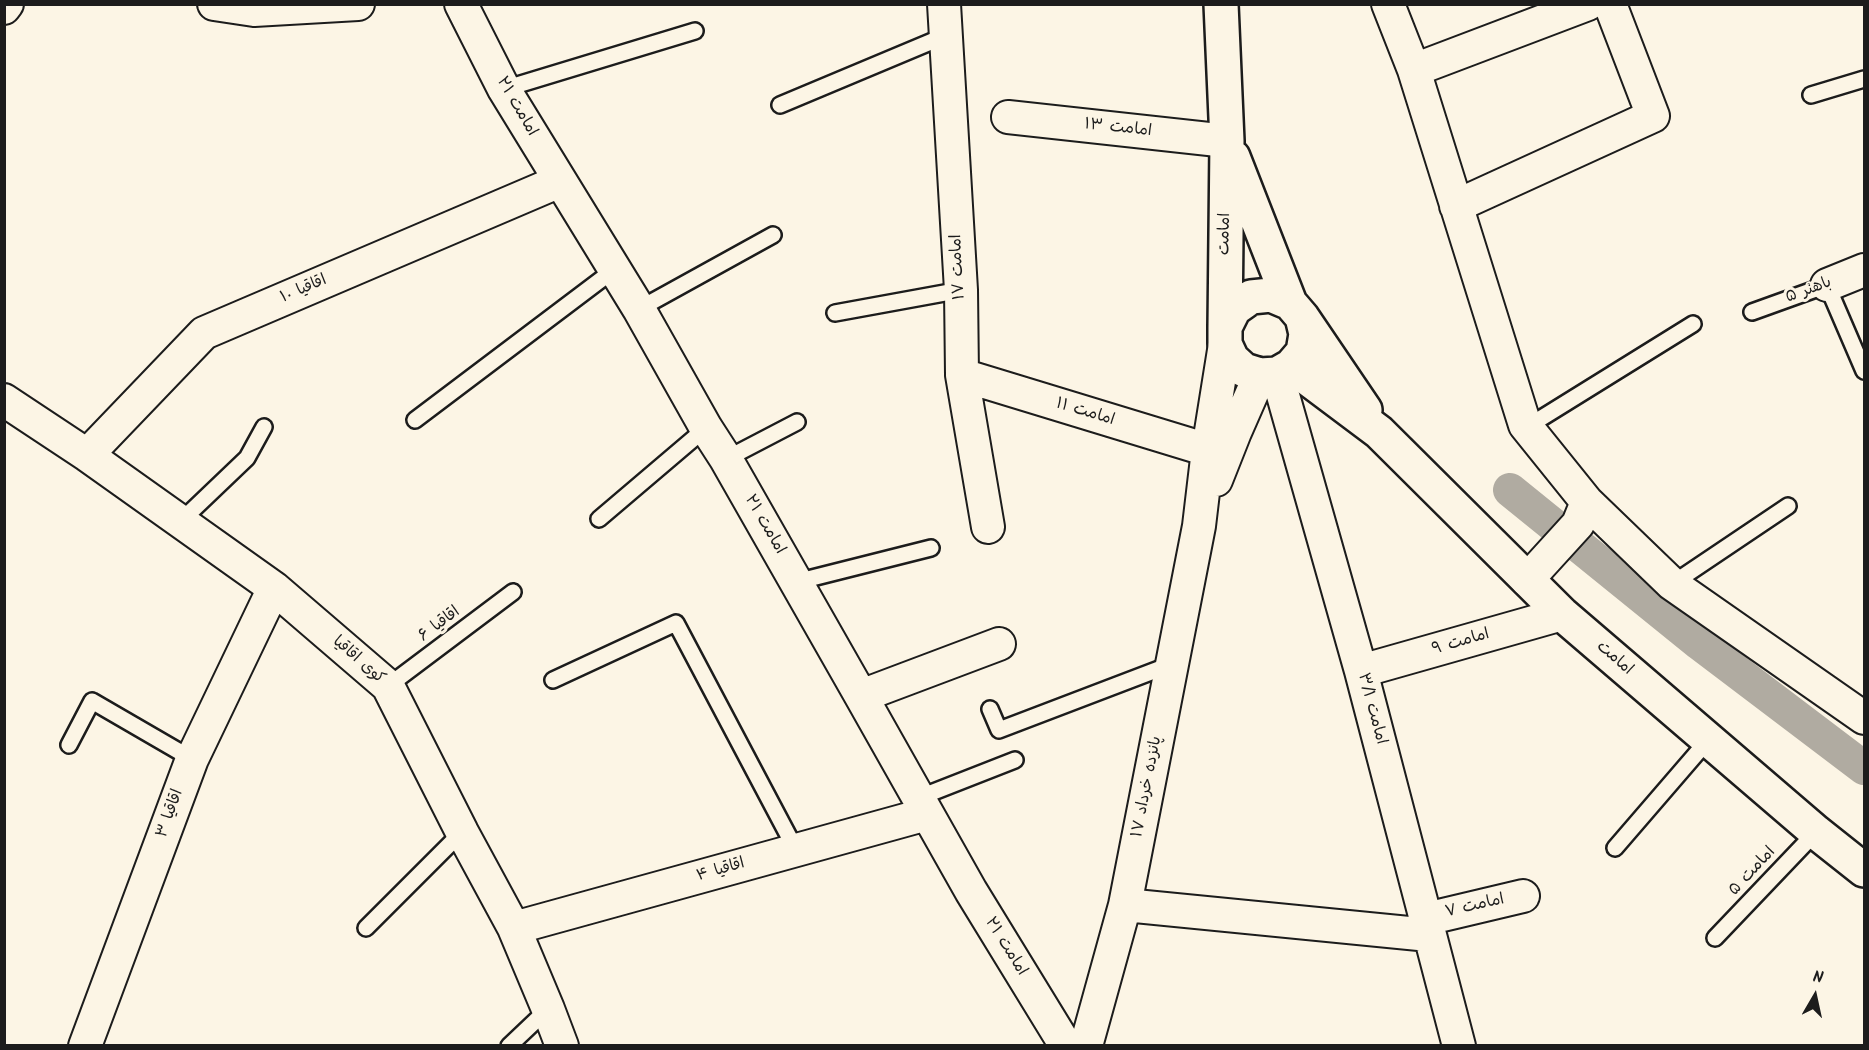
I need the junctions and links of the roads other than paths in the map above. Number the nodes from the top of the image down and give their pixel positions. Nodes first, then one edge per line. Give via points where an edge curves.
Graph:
1 (214, 4) edge
2 (358, 4) edge
3 (461, 4) edge
4 (1221, 4) edge
5 (1388, 4) edge
6 (1588, 4) edge
7 (1610, 5) edge
8 (946, 20) edge
9 (695, 31) dead end
10 (1414, 70) junction
11 (1864, 79) edge
12 (504, 89) junction
13 (1812, 95) dead end
14 (780, 105) dead end
15 (1008, 117) dead end
16 (1227, 141) junction
17 (560, 181) junction
18 (1456, 206) junction
19 (773, 235) dead end
20 (615, 269) junction
21 (1864, 270) edge
22 (1827, 285) junction
23 (961, 290) junction
24 (639, 309) junction
25 (1296, 310) junction
26 (1752, 312) dead end
27 (835, 313) dead end
28 (1693, 324) dead end
29 (1225, 335) junction
30 (1864, 370) edge
31 (1276, 372) junction
32 (962, 375) junction
33 (4, 400) edge
34 (415, 420) dead end
35 (797, 422) dead end
36 (264, 427) dead end
37 (1527, 427) junction
38 (706, 428) junction
39 (1379, 432) junction
40 (1208, 450) junction
41 (87, 455) junction
42 (726, 459) junction
43 (1788, 506) dead end
44 (1583, 513) junction
45 (599, 519) dead end
46 (180, 522) junction
47 (1199, 526) junction
48 (988, 527) dead end
49 (931, 548) dead end
50 (1527, 580) junction
51 (796, 582) junction
52 (1672, 584) junction
53 (274, 588) junction
54 (513, 592) dead end
55 (1562, 614) junction
56 (999, 644) dead end
57 (1172, 664) junction
58 (1361, 671) junction
59 (553, 680) dead end
60 (388, 686) junction
61 (861, 696) junction
62 (990, 709) dead end
63 (1864, 718) edge
64 (1708, 740) junction
65 (69, 745) dead end
66 (192, 759) junction
67 (1015, 759) dead end
68 (923, 806) junction
69 (1816, 831) junction
70 (462, 832) junction
71 (1615, 848) dead end
72 (796, 850) junction
73 (1864, 870) edge
74 (1523, 896) dead end
75 (1125, 905) junction
76 (1428, 927) junction
77 (366, 928) dead end
78 (514, 928) junction
79 (1715, 938) dead end
80 (548, 1009) junction
81 (85, 1046) edge
82 (509, 1046) edge
83 (562, 1046) edge
84 (1066, 1046) edge
85 (1086, 1046) edge
86 (1459, 1046) edge

1 - 2 street via 254,10
3 - 12 street, امامت ۲۱
4 - 16 street, امامت
5 - 10 street
6 - 10 street
7 - 18 street via 1653,116
8 - 14 lane
8 - 23 street, امامت ۱۷
9 - 12 lane
10 - 18 street
11 - 13 lane
12 - 17 street, امامت ۲۱
15 - 16 street, امامت ۱۳
16 - 25 street, امامت
16 - 29 street, امامت
17 - 20 street, امامت ۲۱
17 - 41 street, اقاقیا ۱۰ via 204,333
18 - 37 street
19 - 24 lane
20 - 24 street, امامت ۲۱
20 - 34 lane
21 - 22 street, باهنر ۵
22 - 26 lane, باهنر ۵
22 - 30 lane
23 - 27 lane
23 - 32 street, امامت ۱۷
24 - 38 street, امامت ۲۱
25 - 29 street via 1271,295 1251,297 1234,309
25 - 31 street via 1306,334 1303,352
25 - 39 street, امامت
28 - 37 lane
29 - 31 street via 1232,359 1245,370
29 - 40 street, پانزده خرداد ۱۷
31 - 39 street, امامت
31 - 47 street, پانزده خرداد ۱۷ via 1235,432
31 - 58 street, امامت ۳/۱
32 - 40 street, امامت ۱۱
32 - 48 street, امامت ۱۷
33 - 41 street, کوی اقاقیا
35 - 42 lane
36 - 46 lane via 247,458
37 - 44 street
38 - 42 street, امامت ۲۱
38 - 45 lane
39 - 50 street, امامت
40 - 47 street, پانزده خرداد ۱۷
41 - 46 street, کوی اقاقیا
42 - 51 street, امامت ۲۱
43 - 52 lane
44 - 50 street
44 - 52 street
46 - 53 street, کوی اقاقیا
47 - 57 street, پانزده خرداد ۱۷
49 - 51 lane
50 - 55 street, امامت
51 - 61 street, امامت ۲۱
52 - 63 street
53 - 60 street, کوی اقاقیا
53 - 66 street, اقاقیا ۳
54 - 60 lane, اقاقیا ۶
55 - 58 street, امامت ۹
55 - 64 street, امامت
56 - 61 street
57 - 62 lane via 999,730
57 - 75 street, پانزده خرداد ۱۷
58 - 76 street, امامت ۳/۱
59 - 72 lane via 676,623
60 - 70 street, کوی اقاقیا
61 - 68 street, امامت ۲۱
64 - 69 street, امامت
64 - 71 lane
65 - 66 lane via 92,701
66 - 81 street, اقاقیا ۳
67 - 68 lane
68 - 72 street, اقاقیا ۴
68 - 84 street, امامت ۲۱
69 - 73 street, امامت
69 - 79 lane, امامت ۵
70 - 77 lane
70 - 78 street, کوی اقاقیا
72 - 78 street, اقاقیا ۴
74 - 76 street, امامت ۷
75 - 76 street, امامت ۷
75 - 85 street, پانزده خرداد ۱۷
76 - 86 street, امامت ۳/۱
78 - 80 street, کوی اقاقیا
80 - 82 lane
80 - 83 street, کوی اقاقیا

